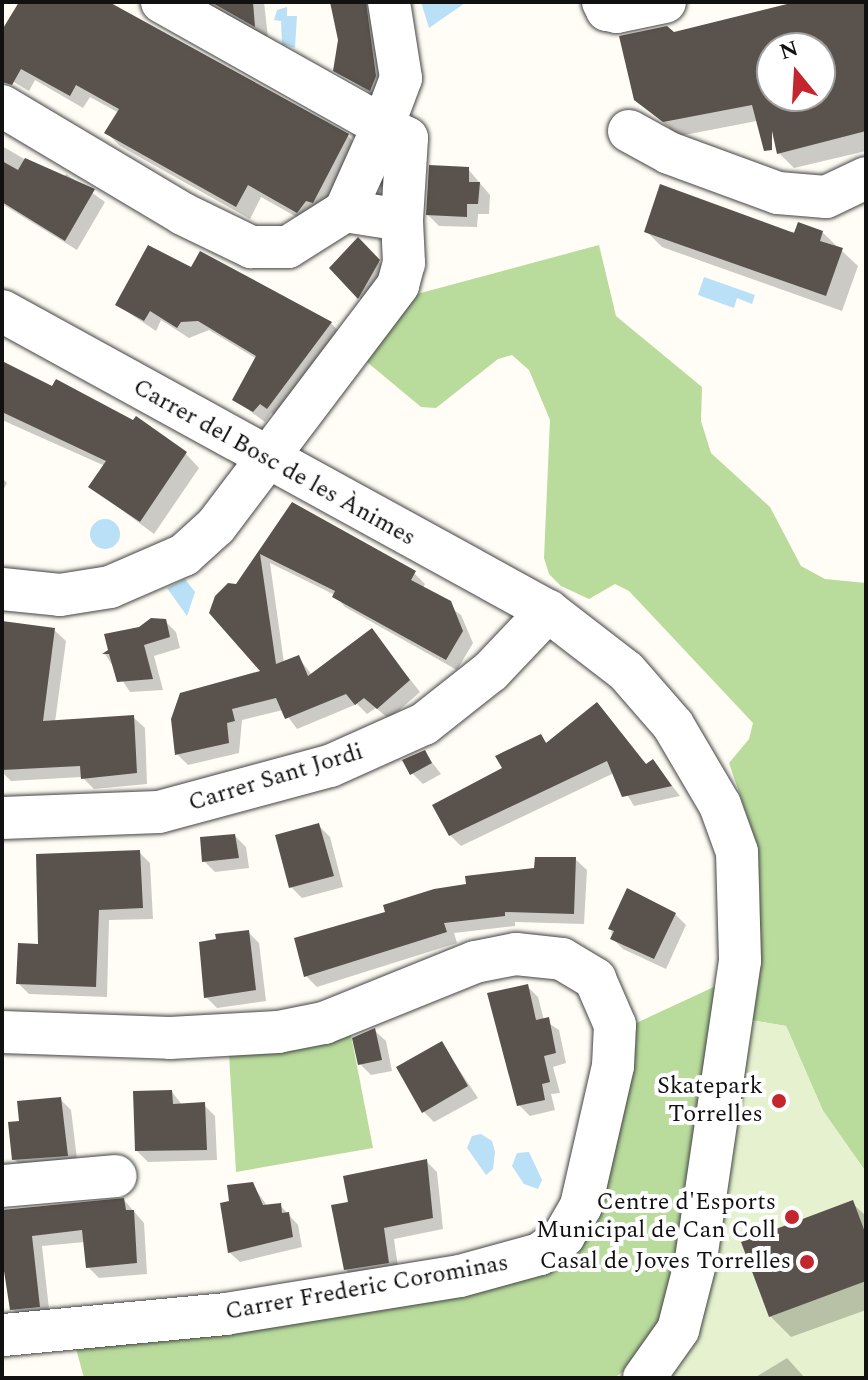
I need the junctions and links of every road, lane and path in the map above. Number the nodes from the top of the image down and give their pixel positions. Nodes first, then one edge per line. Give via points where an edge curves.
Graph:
1 (162, 2) edge
2 (389, 2) edge
3 (665, 2) edge
4 (605, 6) edge
5 (2, 106) edge
6 (383, 126) junction
7 (629, 131) dead end
8 (866, 178) edge
9 (345, 211) junction
10 (402, 220) junction
11 (2, 311) edge
12 (269, 461) junction
13 (2, 589) edge
14 (548, 611) junction
15 (2, 818) edge
16 (2, 1032) edge
17 (116, 1176) dead end
18 (2, 1186) edge
19 (2, 1335) edge
20 (644, 1378) edge

1 - 6 street
2 - 6 street via 401,78
3 - 4 street
5 - 9 street via 183,214 251,247 288,247
6 - 9 street
6 - 10 street via 407,138
7 - 8 street via 669,153 778,193 826,197
9 - 10 street
10 - 12 street via 404,263 398,285
11 - 12 street, Carrer del Bosc de les Ànimes
12 - 13 street via 216,526 184,555 147,575 60,595
12 - 14 street, Carrer del Bosc de les Ànimes
14 - 15 street, Carrer Sant Jordi via 491,671 424,724 330,766 159,812
14 - 20 street, Carrer del Bosc de les Ànimes via 626,671 673,725 720,805 737,852 739,982 696,1260 678,1330
16 - 19 street, Carrer Frederic Corominas via 170,1038 278,1032 324,1023 475,962 516,954 562,959 595,979 615,1025 613,1066 581,1206 564,1236 540,1254 460,1276 226,1314
17 - 18 street

